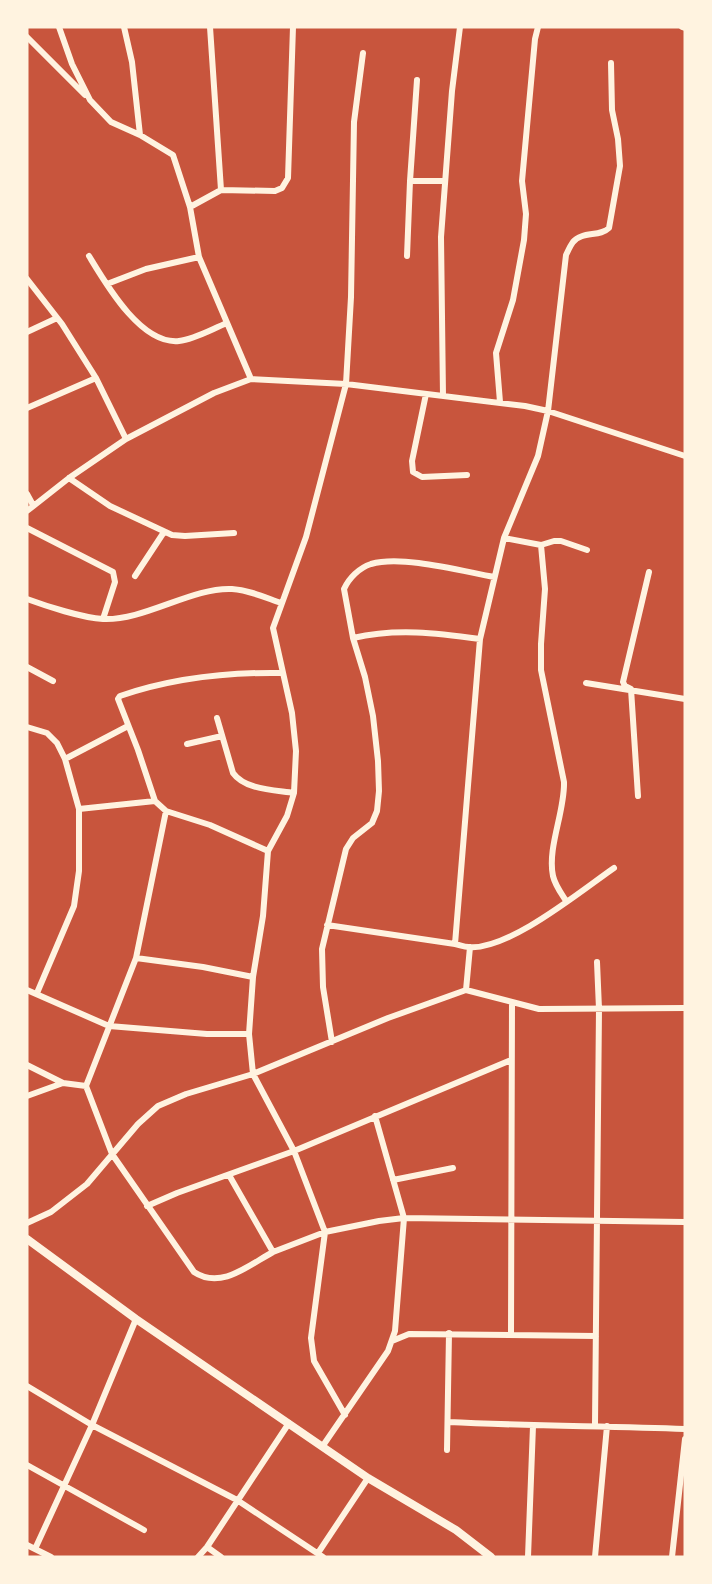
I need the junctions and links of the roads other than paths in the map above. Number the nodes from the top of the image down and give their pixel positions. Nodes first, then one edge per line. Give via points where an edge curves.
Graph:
1 (59, 27) edge
2 (124, 27) edge
3 (210, 27) edge
4 (293, 27) edge
5 (460, 27) edge
6 (538, 27) edge
7 (27, 37) edge
8 (363, 53) dead end
9 (610, 63) dead end
10 (417, 80) dead end
11 (90, 100) junction
12 (140, 135) junction
13 (410, 181) junction
14 (445, 181) junction
15 (222, 190) junction
16 (190, 207) junction
17 (89, 256) dead end
18 (199, 256) junction
19 (407, 256) dead end
20 (27, 279) edge
21 (107, 284) junction
22 (57, 318) junction
23 (227, 323) junction
24 (27, 332) edge
25 (96, 378) junction
26 (251, 379) junction
27 (346, 384) junction
28 (426, 394) junction
29 (443, 396) junction
30 (500, 402) junction
31 (27, 408) edge
32 (548, 411) junction
33 (126, 439) junction
34 (685, 456) edge
35 (467, 475) dead end
36 (69, 478) junction
37 (27, 494) edge
38 (33, 505) junction
39 (27, 511) edge
40 (27, 528) edge
41 (164, 532) junction
42 (234, 533) dead end
43 (504, 538) junction
44 (541, 545) junction
45 (587, 550) dead end
46 (649, 572) dead end
47 (135, 576) dead end
48 (494, 577) junction
49 (27, 599) edge
50 (280, 603) junction
51 (102, 619) junction
52 (353, 638) junction
53 (480, 639) junction
54 (27, 667) edge
55 (282, 673) junction
56 (54, 681) dead end
57 (586, 683) dead end
58 (631, 689) junction
59 (685, 699) edge
60 (217, 718) dead end
61 (128, 726) junction
62 (27, 727) edge
63 (222, 736) junction
64 (187, 744) dead end
65 (65, 759) junction
66 (294, 793) junction
67 (638, 796) dead end
68 (155, 801) junction
69 (78, 809) junction
70 (166, 811) junction
71 (268, 851) junction
72 (614, 868) dead end
73 (566, 900) junction
74 (327, 925) junction
75 (455, 944) junction
76 (470, 947) junction
77 (136, 958) junction
78 (597, 962) dead end
79 (253, 977) junction
80 (27, 990) edge
81 (466, 990) junction
82 (37, 993) junction
83 (512, 1002) junction
84 (685, 1008) edge
85 (599, 1009) junction
86 (109, 1026) junction
87 (249, 1034) junction
88 (332, 1042) junction
89 (511, 1060) junction
90 (27, 1065) edge
91 (253, 1074) junction
92 (63, 1083) junction
93 (86, 1086) junction
94 (27, 1096) edge
95 (375, 1116) junction
96 (294, 1151) junction
97 (112, 1154) junction
98 (453, 1168) dead end
99 (229, 1174) junction
100 (393, 1180) junction
101 (147, 1206) junction
102 (404, 1218) junction
103 (511, 1220) junction
104 (597, 1220) junction
105 (685, 1222) edge
106 (27, 1223) edge
107 (325, 1232) junction
108 (27, 1239) edge
109 (273, 1252) junction
110 (136, 1318) junction
111 (449, 1333) junction
112 (511, 1335) junction
113 (596, 1336) junction
114 (392, 1341) junction
115 (27, 1386) edge
116 (345, 1415) junction
117 (448, 1422) junction
118 (289, 1423) junction
119 (92, 1425) junction
120 (595, 1425) junction
121 (533, 1426) junction
122 (607, 1426) junction
123 (685, 1429) edge
124 (685, 1439) edge
125 (322, 1447) junction
126 (447, 1450) dead end
127 (27, 1465) edge
128 (368, 1479) junction
129 (62, 1486) junction
130 (237, 1500) junction
131 (675, 1516) junction
132 (685, 1516) edge
133 (144, 1530) dead end
134 (27, 1545) edge
135 (207, 1547) junction
136 (35, 1549) junction
137 (27, 1553) edge
138 (596, 1554) edge
139 (321, 1555) edge
140 (51, 1557) edge
141 (198, 1557) edge
142 (221, 1557) edge
143 (490, 1557) edge
144 (528, 1557) edge
145 (672, 1557) edge

1 - 11 street
2 - 12 street
3 - 15 street
4 - 15 street via 286,183 274,191
5 - 14 street
6 - 30 street via 522,181 524,240 513,300 496,353
7 - 11 street
8 - 27 street via 354,122
9 - 32 street via 620,166 609,228 582,236 573,242 566,255
10 - 13 street
11 - 12 street via 111,122
12 - 16 street via 173,155
13 - 14 street
13 - 19 street
14 - 29 street via 441,237
15 - 16 street
16 - 18 street
17 - 21 street
18 - 21 street
18 - 23 street
20 - 22 street
21 - 23 street via 137,323 163,340 180,341
22 - 24 street
22 - 25 street
23 - 26 street
25 - 31 street
25 - 33 street
26 - 27 street
26 - 33 street via 214,393
27 - 28 street
27 - 50 street via 306,537
28 - 29 street
28 - 35 street via 413,472 422,477
29 - 30 street
30 - 32 street
32 - 34 street
32 - 43 street via 538,456
33 - 36 street
36 - 38 street
36 - 41 street via 110,507
37 - 38 street
38 - 39 street
40 - 51 street via 112,572 115,582
41 - 42 street via 185,536
41 - 47 street
43 - 44 street
43 - 48 street
44 - 45 street via 561,541
44 - 73 street via 545,589 541,670 565,796 552,860 553,875
46 - 58 street via 623,682
48 - 52 street via 390,560 368,565 344,589
48 - 53 street
49 - 51 street
50 - 51 street via 250,591 216,590 133,615
50 - 55 street via 273,628
52 - 53 street via 378,632 429,632
52 - 74 street via 373,716 378,761 377,811 372,823 346,849
53 - 75 street
54 - 56 street
55 - 61 street via 187,678 120,696 118,702
55 - 66 street via 295,742
57 - 58 street
58 - 59 street
58 - 67 street
60 - 63 street
61 - 65 street
61 - 68 street
62 - 65 street via 47,734
63 - 64 street
63 - 66 street via 237,778 257,787
65 - 69 street
66 - 71 street via 287,816
68 - 69 street
68 - 70 street
69 - 82 street via 74,906
70 - 71 street via 210,825
70 - 77 street
71 - 79 street
72 - 73 street
73 - 76 street via 528,928 489,944
74 - 75 street
74 - 88 street via 322,949 323,987
75 - 76 street
76 - 81 street
77 - 79 street
77 - 86 street
78 - 85 street
79 - 87 street
80 - 82 street
81 - 83 street
81 - 88 street
82 - 86 street
83 - 85 street via 539,1009
83 - 89 street
84 - 85 street
85 - 104 street
86 - 87 street via 196,1034
86 - 93 street
87 - 91 street
88 - 91 street
89 - 95 street
89 - 103 street
90 - 92 street
91 - 96 street
91 - 97 street via 158,1106
92 - 93 street
92 - 94 street
93 - 97 street
95 - 96 street
95 - 100 street
96 - 99 street
96 - 107 street
97 - 101 street
97 - 106 street via 87,1184 51,1212
98 - 100 street
99 - 101 street
99 - 109 street
100 - 102 street
101 - 109 street via 201,1277 220,1279
102 - 103 street
102 - 107 street
102 - 114 street
103 - 104 street
103 - 112 street
104 - 105 street
104 - 113 street
107 - 109 street
107 - 116 street via 311,1338 314,1361
108 - 110 street
110 - 118 street
110 - 119 street
111 - 112 street
111 - 114 street via 409,1334
111 - 117 street
112 - 113 street
113 - 120 street
114 - 116 street
115 - 119 street
116 - 125 street
117 - 121 street
117 - 126 street
118 - 125 street
118 - 130 street
119 - 129 street
119 - 130 street
120 - 121 street
120 - 122 street
121 - 144 street
122 - 123 street
122 - 138 street
124 - 131 street
125 - 128 street
127 - 129 street
128 - 139 street
128 - 143 street via 456,1530
129 - 133 street
129 - 136 street
130 - 135 street
130 - 139 street
131 - 132 street
131 - 145 street
134 - 136 street
135 - 141 street
135 - 142 street
136 - 137 street
136 - 140 street

